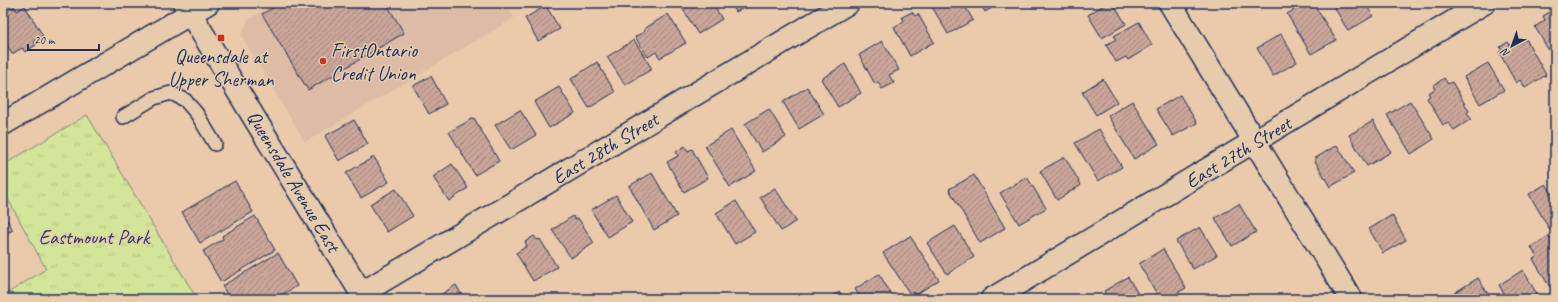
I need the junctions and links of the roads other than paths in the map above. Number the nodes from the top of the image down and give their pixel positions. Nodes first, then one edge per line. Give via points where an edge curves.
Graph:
1 (848, 3) edge
2 (1170, 3) edge
3 (1484, 3) edge
4 (195, 6) edge
5 (124, 118) dead end
6 (3, 124) edge
7 (1254, 142) junction
8 (215, 144) dead end
9 (364, 296) edge
10 (992, 299) edge
11 (1351, 299) edge

1 - 9 street, East 28th Street
2 - 7 street
3 - 7 street, East 27th Street
4 - 6 street
4 - 9 street, Queensdale Avenue East
5 - 8 lane via 154,98 171,93 185,100 197,114
7 - 10 street, East 27th Street
7 - 11 street

